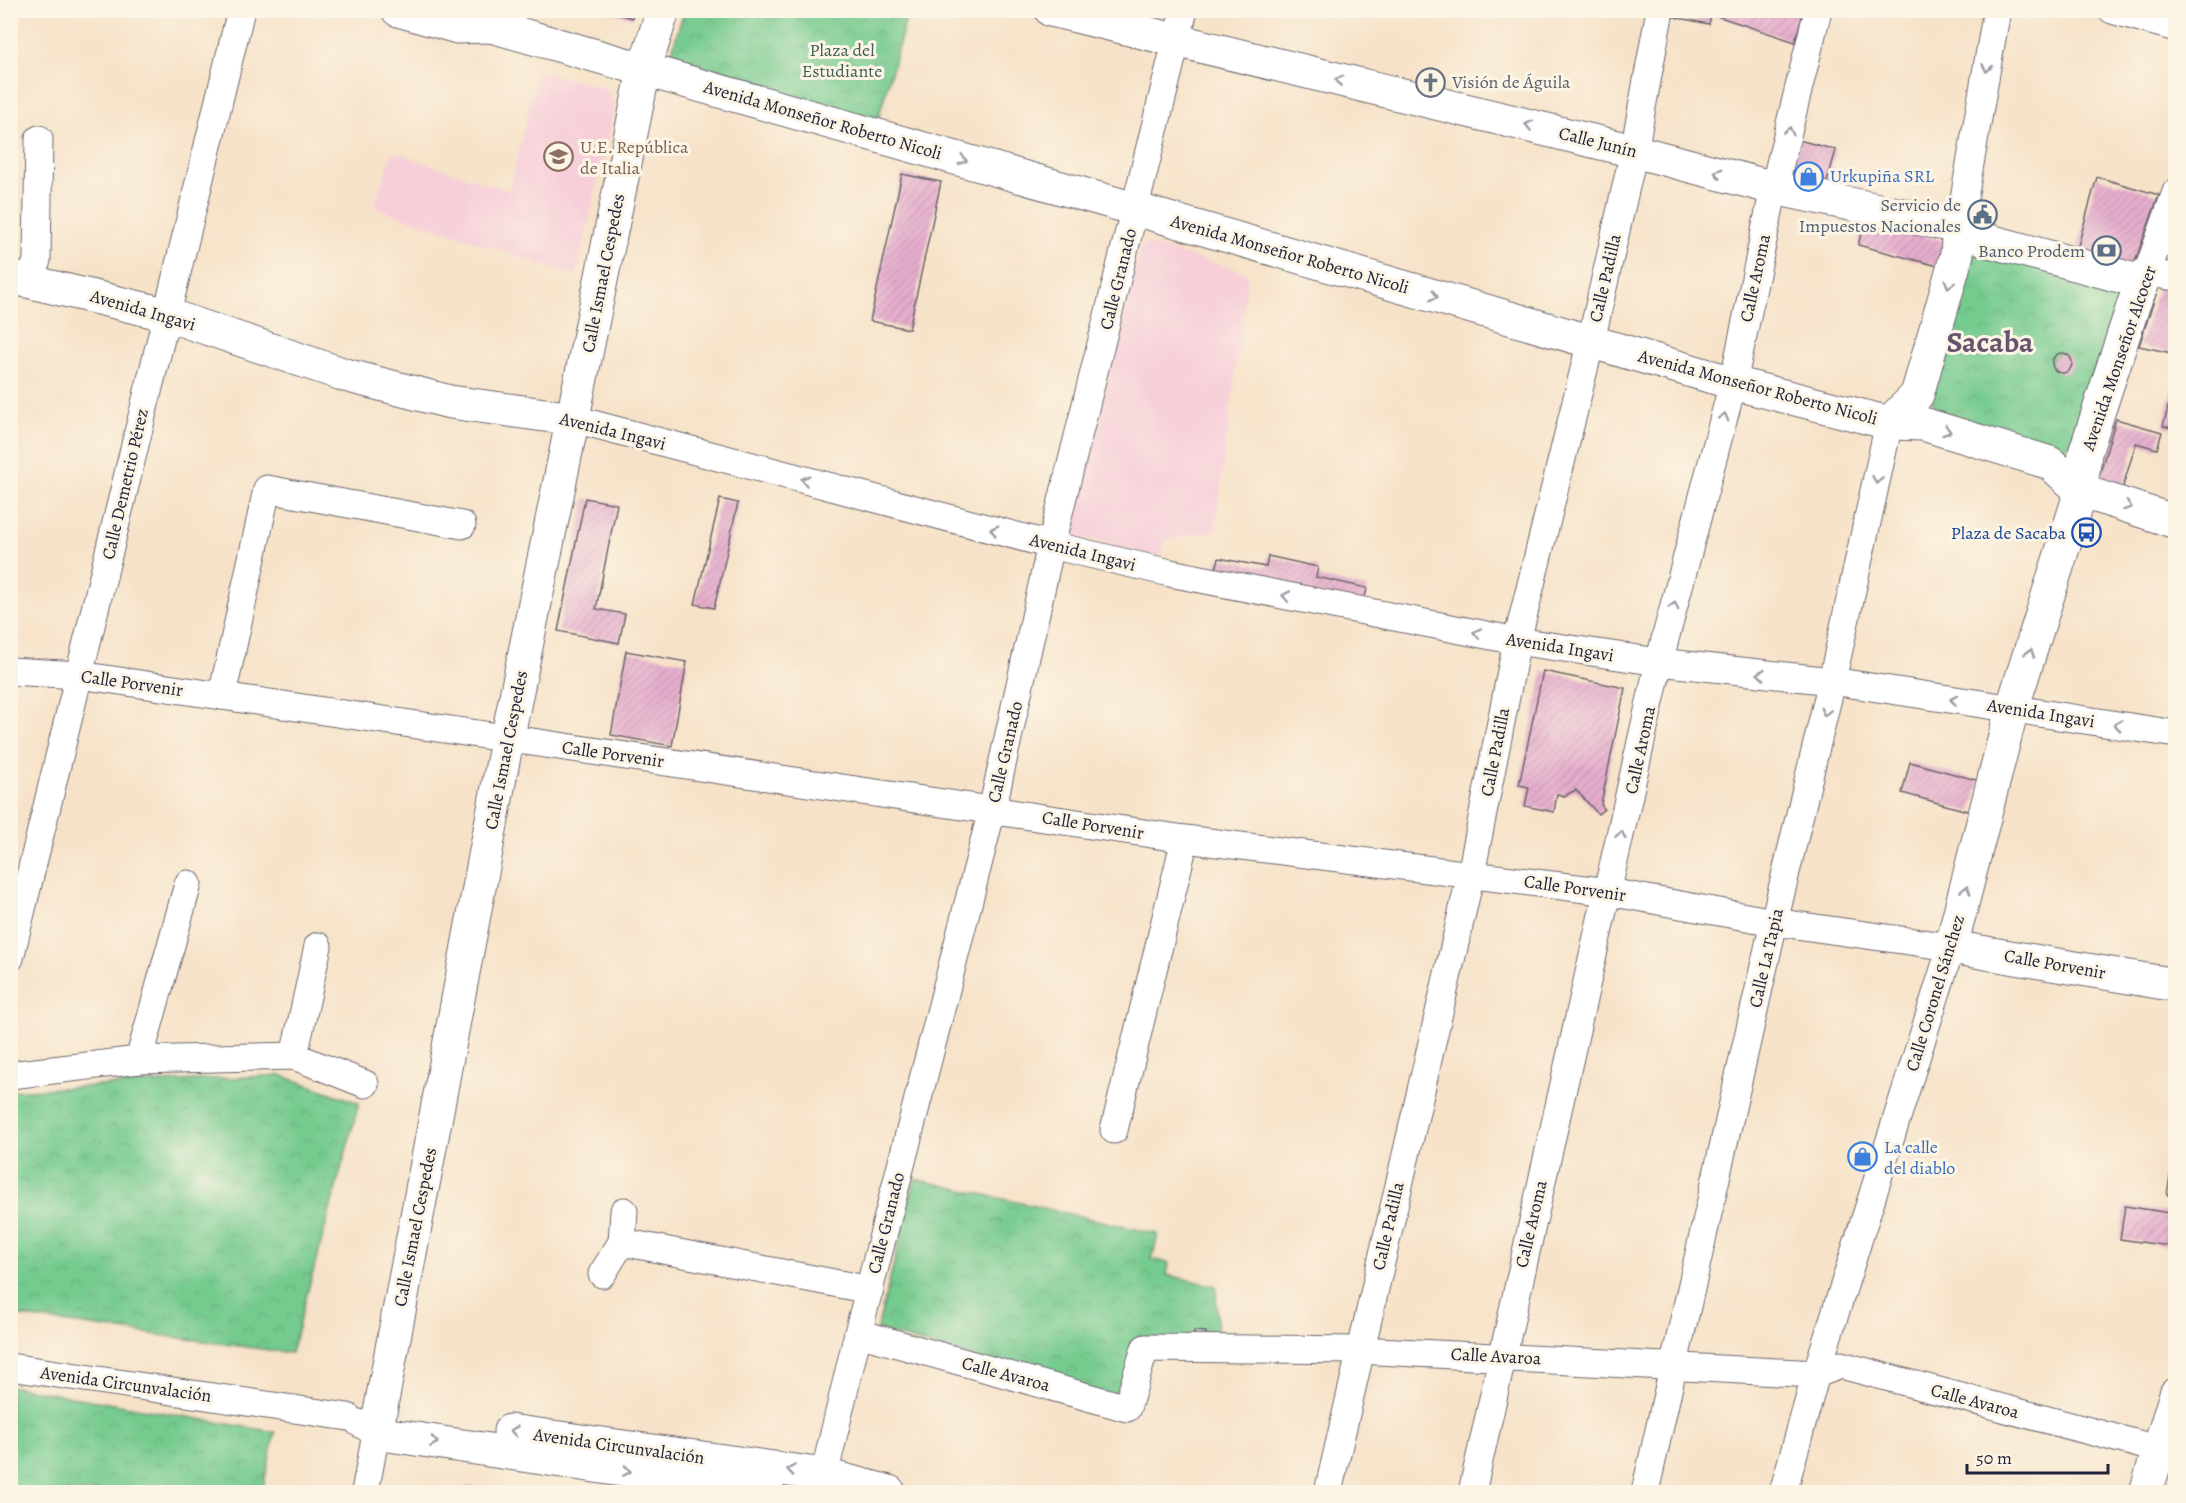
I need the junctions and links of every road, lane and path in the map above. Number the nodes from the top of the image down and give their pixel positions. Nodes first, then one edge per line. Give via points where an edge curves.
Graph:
1 (241, 10) edge
2 (398, 10) edge
3 (663, 10) edge
4 (1051, 10) edge
5 (1660, 10) edge
6 (1818, 10) edge
7 (1997, 10) edge
8 (2112, 10) edge
9 (479, 18) edge
10 (1181, 25) edge
11 (2175, 28) edge
12 (644, 70) junction
13 (39, 139) dead end
14 (1634, 151) junction
15 (1774, 188) junction
16 (2175, 192) edge
17 (1135, 209) junction
18 (1959, 227) junction
19 (16, 277) edge
20 (2155, 277) edge
21 (165, 314) junction
22 (1591, 341) junction
23 (1733, 383) junction
24 (574, 419) junction
25 (1889, 423) junction
26 (2081, 491) junction
27 (2175, 522) edge
28 (462, 525) dead end
29 (1051, 545) junction
30 (1517, 641) junction
31 (1659, 662) junction
32 (10, 671) edge
33 (79, 675) junction
34 (1832, 681) junction
35 (222, 696) junction
36 (2012, 708) junction
37 (2175, 734) edge
38 (507, 740) junction
39 (992, 810) junction
40 (1185, 839) junction
41 (1471, 874) junction
42 (188, 884) dead end
43 (1609, 892) junction
44 (1774, 922) junction
45 (318, 946) dead end
46 (1951, 946) junction
47 (10, 958) edge
48 (2175, 985) edge
49 (294, 1056) junction
50 (140, 1060) junction
51 (10, 1075) edge
52 (364, 1083) dead end
53 (1114, 1130) dead end
54 (624, 1211) dead end
55 (622, 1242) junction
56 (602, 1274) dead end
57 (870, 1290) junction
58 (858, 1333) junction
59 (1359, 1350) junction
60 (1501, 1355) junction
61 (1674, 1365) junction
62 (10, 1367) edge
63 (1816, 1374) junction
64 (2175, 1394) edge
65 (378, 1423) junction
66 (2167, 1452) edge
67 (823, 1484) edge
68 (365, 1492) edge
69 (768, 1492) edge
70 (889, 1492) edge
71 (1328, 1492) edge
72 (1472, 1492) edge
73 (1644, 1492) edge
74 (1783, 1492) edge
75 (2146, 1492) edge

1 - 21 street, Calle Demetrio Pérez
2 - 9 main road, Avenida Monseñor Roberto Nicoli via 458,27
3 - 12 main road, Calle Ismael Cespedes
4 - 10 main road, Calle Junín
5 - 14 street, Calle Padilla
15 -> 6 street, Calle Aroma
7 -> 18 street
8 - 11 street
9 - 12 main road, Avenida Monseñor Roberto Nicoli
14 -> 10 main road, Calle Junín
10 - 17 street, Calle Granado
12 -> 17 main road, Avenida Monseñor Roberto Nicoli
12 - 24 main road, Calle Ismael Cespedes
13 - 19 street via 37,260
15 -> 14 main road, Calle Junín
14 - 22 street, Calle Padilla
15 - 18 main road, Calle Junín
15 - 23 street, Calle Aroma
16 - 20 street, Avenida Monseñor Alcocer
17 -> 22 main road, Avenida Monseñor Roberto Nicoli
17 - 29 street, Calle Granado
18 - 20 main road, Calle Junín via 1986,240
18 -> 25 main road via 1957,254 1917,395
19 - 21 main road, Avenida Ingavi
20 - 26 main road, Avenida Monseñor Alcocer via 2085,453
21 - 24 main road, Avenida Ingavi via 345,375 450,402
21 - 33 street, Calle Demetrio Pérez
22 - 23 main road, Avenida Monseñor Roberto Nicoli
22 - 30 street, Calle Padilla
23 - 25 main road, Avenida Monseñor Roberto Nicoli
31 -> 23 street, Calle Aroma
29 -> 24 street, Avenida Ingavi
24 - 38 main road, Calle Ismael Cespedes
25 -> 26 main road, Avenida Monseñor Roberto Nicoli via 1923,424 2050,463
25 -> 34 street, Calle La Tapia
26 -> 27 main road
36 -> 26 main road, Calle Coronel Sánchez
28 - 35 street via 267,489
30 -> 29 street, Avenida Ingavi
29 - 39 street, Calle Granado
30 - 31 street, Avenida Ingavi
30 - 41 street, Calle Padilla
34 -> 31 street, Avenida Ingavi
43 -> 31 street, Calle Aroma
32 - 33 street, Calle Porvenir
33 - 35 street, Calle Porvenir
33 - 47 street, Calle Demetrio Pérez
36 -> 34 street, Avenida Ingavi
34 -> 44 street, Calle La Tapia
35 - 38 street, Calle Porvenir
37 -> 36 street, Avenida Ingavi
46 -> 36 main road, Calle Coronel Sánchez
38 - 39 street, Calle Porvenir
38 - 65 main road, Calle Ismael Cespedes
39 - 40 street, Calle Porvenir
39 - 57 street, Calle Granado
40 - 41 street, Calle Porvenir
40 - 53 street
41 - 43 street, Calle Porvenir
41 - 59 street, Calle Padilla
42 - 50 street
43 - 44 street, Calle Porvenir
43 - 60 street, Calle Aroma
44 - 46 street, Calle Porvenir
44 - 61 street, Calle La Tapia
45 - 49 street
46 - 48 main road, Calle Porvenir
46 - 63 street, Calle Coronel Sánchez
49 - 50 street
49 - 52 street
50 - 51 street
54 - 55 street
55 - 56 street
55 - 57 street
57 - 58 street, Calle Granado
58 - 59 street, Calle Avaroa via 1127,1408 1145,1348
58 - 67 street, Calle Granado
59 - 60 street, Calle Avaroa
59 - 71 street, Calle Padilla
60 - 61 street, Calle Avaroa
60 - 72 street, Calle Aroma
61 - 63 street, Calle Avaroa
61 - 73 street, Calle La Tapia
62 - 65 street, Avenida Circunvalación
63 - 66 street, Calle Avaroa via 1841,1365
63 - 74 street, Calle Coronel Sánchez
64 - 66 main road
67 -> 65 main road, Avenida Circunvalación
65 - 68 street, Calle Ismael Cespedes
65 -> 69 main road, Avenida Circunvalación
66 - 75 main road
67 - 70 main road, Avenida Circunvalación

